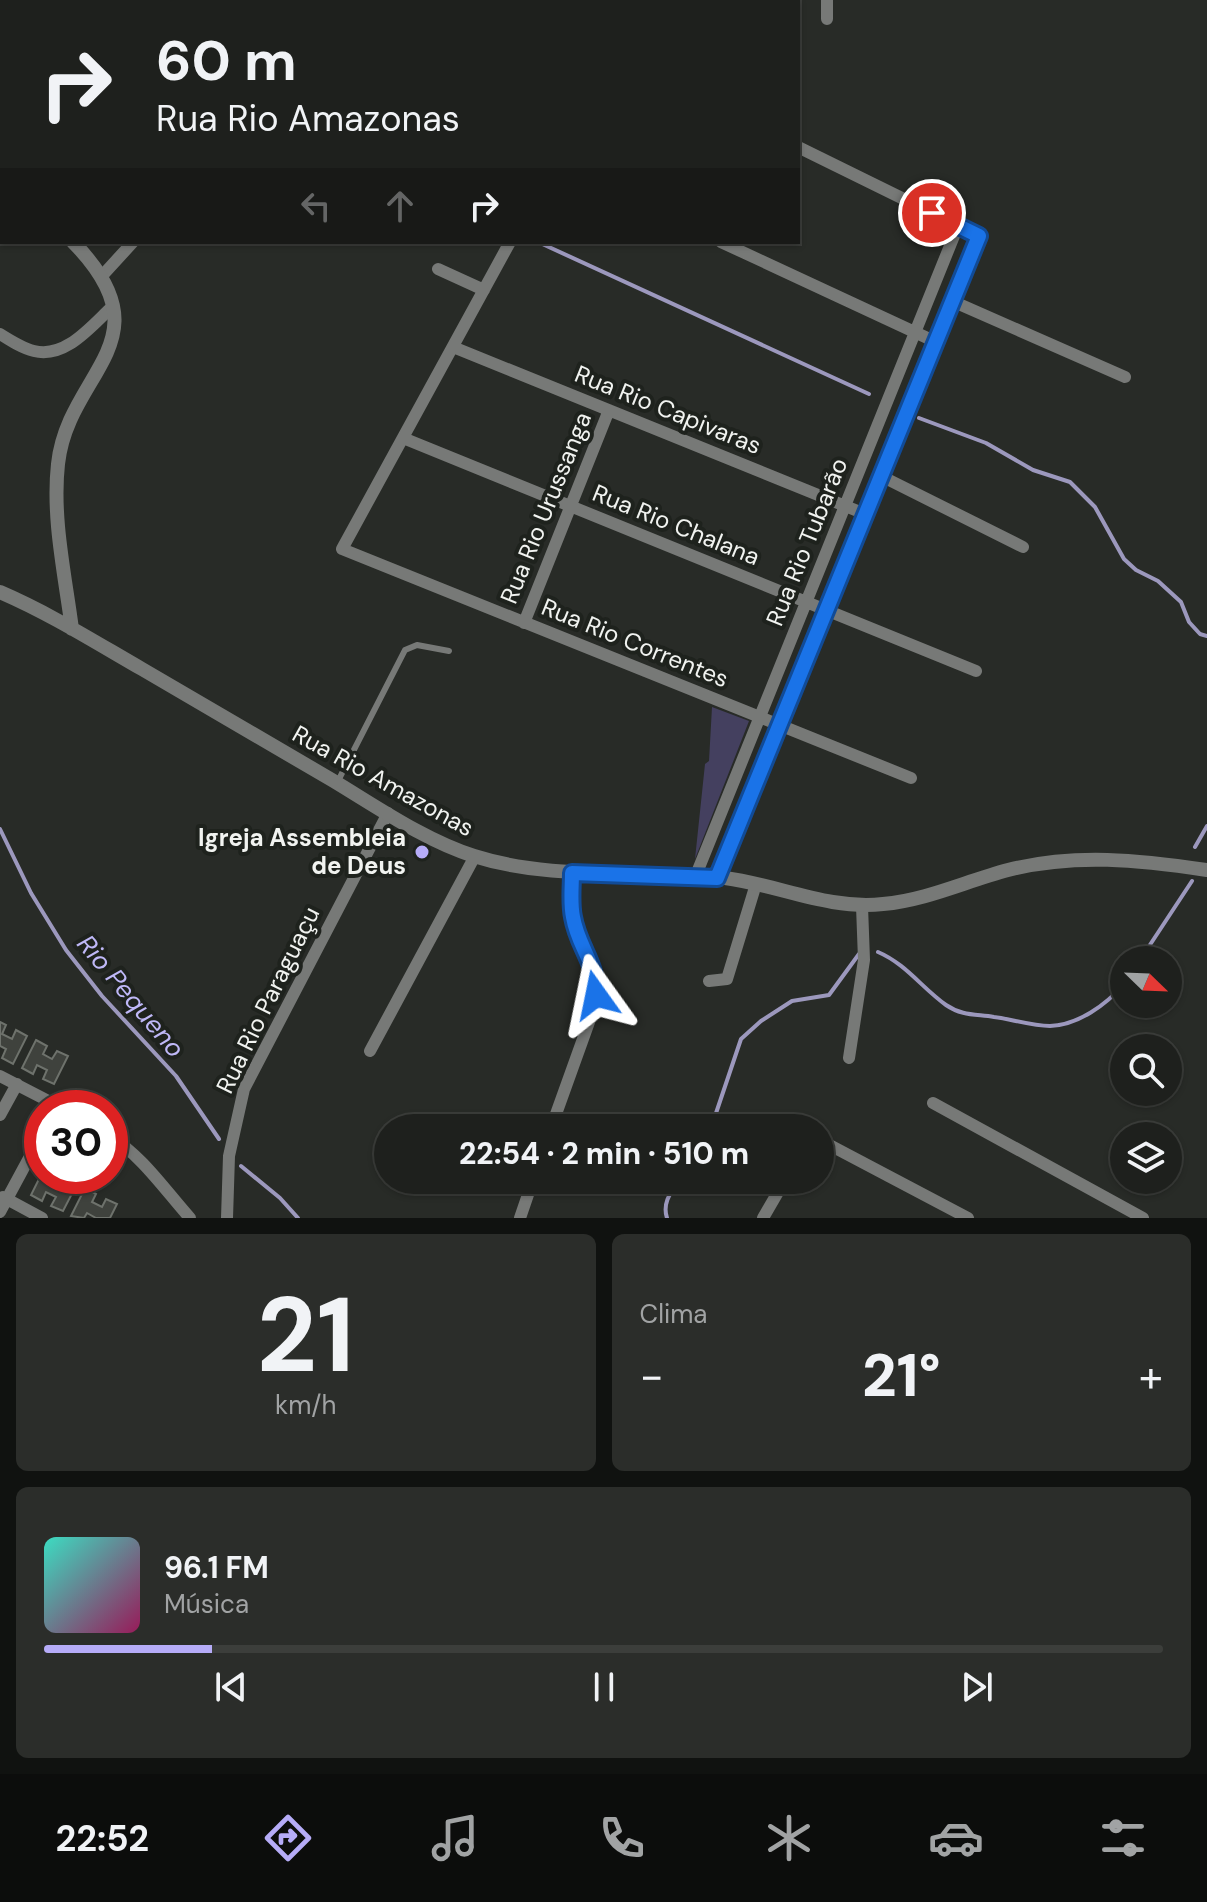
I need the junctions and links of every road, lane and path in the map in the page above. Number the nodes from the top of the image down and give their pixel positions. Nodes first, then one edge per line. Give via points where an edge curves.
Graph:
1 (827, 0) edge
2 (827, 19) dead end
3 (800, 148) edge
4 (958, 226) junction
5 (75, 244) edge
6 (131, 244) edge
7 (509, 244) edge
8 (725, 244) edge
9 (438, 269) dead end
10 (101, 277) junction
11 (484, 290) junction
12 (952, 301) junction
13 (113, 306) junction
14 (915, 333) junction
15 (0, 334) edge
16 (936, 342) junction
17 (453, 347) junction
18 (1125, 377) dead end
19 (609, 410) junction
20 (403, 438) junction
21 (881, 476) junction
22 (571, 506) junction
23 (845, 506) junction
24 (865, 514) junction
25 (1023, 547) dead end
26 (0, 592) edge
27 (806, 602) junction
28 (826, 610) junction
29 (524, 623) junction
30 (72, 629) junction
31 (449, 651) dead end
32 (976, 671) dead end
33 (760, 717) junction
34 (779, 725) junction
35 (911, 778) dead end
36 (337, 783) junction
37 (388, 813) junction
38 (475, 856) junction
39 (1207, 870) edge
40 (572, 873) junction
41 (696, 875) junction
42 (717, 878) junction
43 (756, 884) junction
44 (862, 906) junction
45 (709, 981) dead end
46 (370, 1051) dead end
47 (849, 1058) dead end
48 (0, 1076) edge
49 (17, 1084) junction
50 (28, 1090) edge
51 (933, 1103) dead end
52 (556, 1114) edge
53 (0, 1115) edge
54 (834, 1147) edge
55 (128, 1149) edge
56 (24, 1164) edge
57 (528, 1194) edge
58 (777, 1194) edge
59 (4, 1197) edge
60 (0, 1212) edge
61 (42, 1218) edge
62 (190, 1218) edge
63 (227, 1218) edge
64 (520, 1218) edge
65 (763, 1218) edge
66 (968, 1218) edge
67 (1143, 1218) edge

1 - 2 street
3 - 4 street
4 - 12 street, Rua Rio Tubarão via 979,236
4 - 14 street, Rua Rio Tubarão
5 - 10 street
6 - 10 street
7 - 11 street
8 - 14 street
9 - 11 street
10 - 13 street
11 - 17 street
12 - 16 street, Rua Rio Tubarão
12 - 18 street
13 - 15 street via 75,340 44,353
13 - 30 street via 110,349 68,428 58,466 60,541
14 - 16 street
14 - 23 street, Rua Rio Tubarão
16 - 21 street, Rua Rio Tubarão
17 - 19 street, Rua Rio Capivaras
17 - 20 street
19 - 22 street, Rua Rio Urussanga
19 - 23 street, Rua Rio Capivaras
20 - 22 street, Rua Rio Chalana
20 - 29 street, Rua Rio Correntes via 342,549
21 - 24 street, Rua Rio Tubarão
21 - 25 street
22 - 27 street, Rua Rio Chalana
22 - 29 street, Rua Rio Urussanga
23 - 24 street, Rua Rio Capivaras
23 - 27 street, Rua Rio Tubarão
24 - 28 street, Rua Rio Tubarão
26 - 30 street, Rua Rio Amazonas
27 - 28 street, Rua Rio Chalana
27 - 33 street, Rua Rio Tubarão
28 - 32 street, Rua Rio Chalana
28 - 34 street, Rua Rio Tubarão
29 - 33 street, Rua Rio Correntes
30 - 36 street, Rua Rio Amazonas
31 - 36 lane via 417,645 405,650
33 - 34 street, Rua Rio Correntes
33 - 41 street, Rua Rio Tubarão
34 - 35 street, Rua Rio Correntes
34 - 42 street, Rua Rio Tubarão
36 - 37 street, Rua Rio Amazonas
37 - 38 street, Rua Rio Amazonas
37 - 63 street, Rua Rio Paraguaçu via 244,1089 229,1156
38 - 40 street, Rua Rio Amazonas
38 - 46 street
39 - 44 street, Rua Rio Amazonas via 1133,860 1067,860
40 - 41 street, Rua Rio Amazonas
40 - 52 street via 572,915 594,968 596,995
41 - 42 street, Rua Rio Amazonas
42 - 43 street, Rua Rio Amazonas
43 - 44 street, Rua Rio Amazonas
43 - 45 street via 727,979
44 - 47 street via 863,975
48 - 49 street
49 - 50 street
49 - 53 street
51 - 67 street
54 - 66 street
55 - 62 street
56 - 59 street
57 - 64 street
58 - 65 street
59 - 60 street
59 - 61 street

